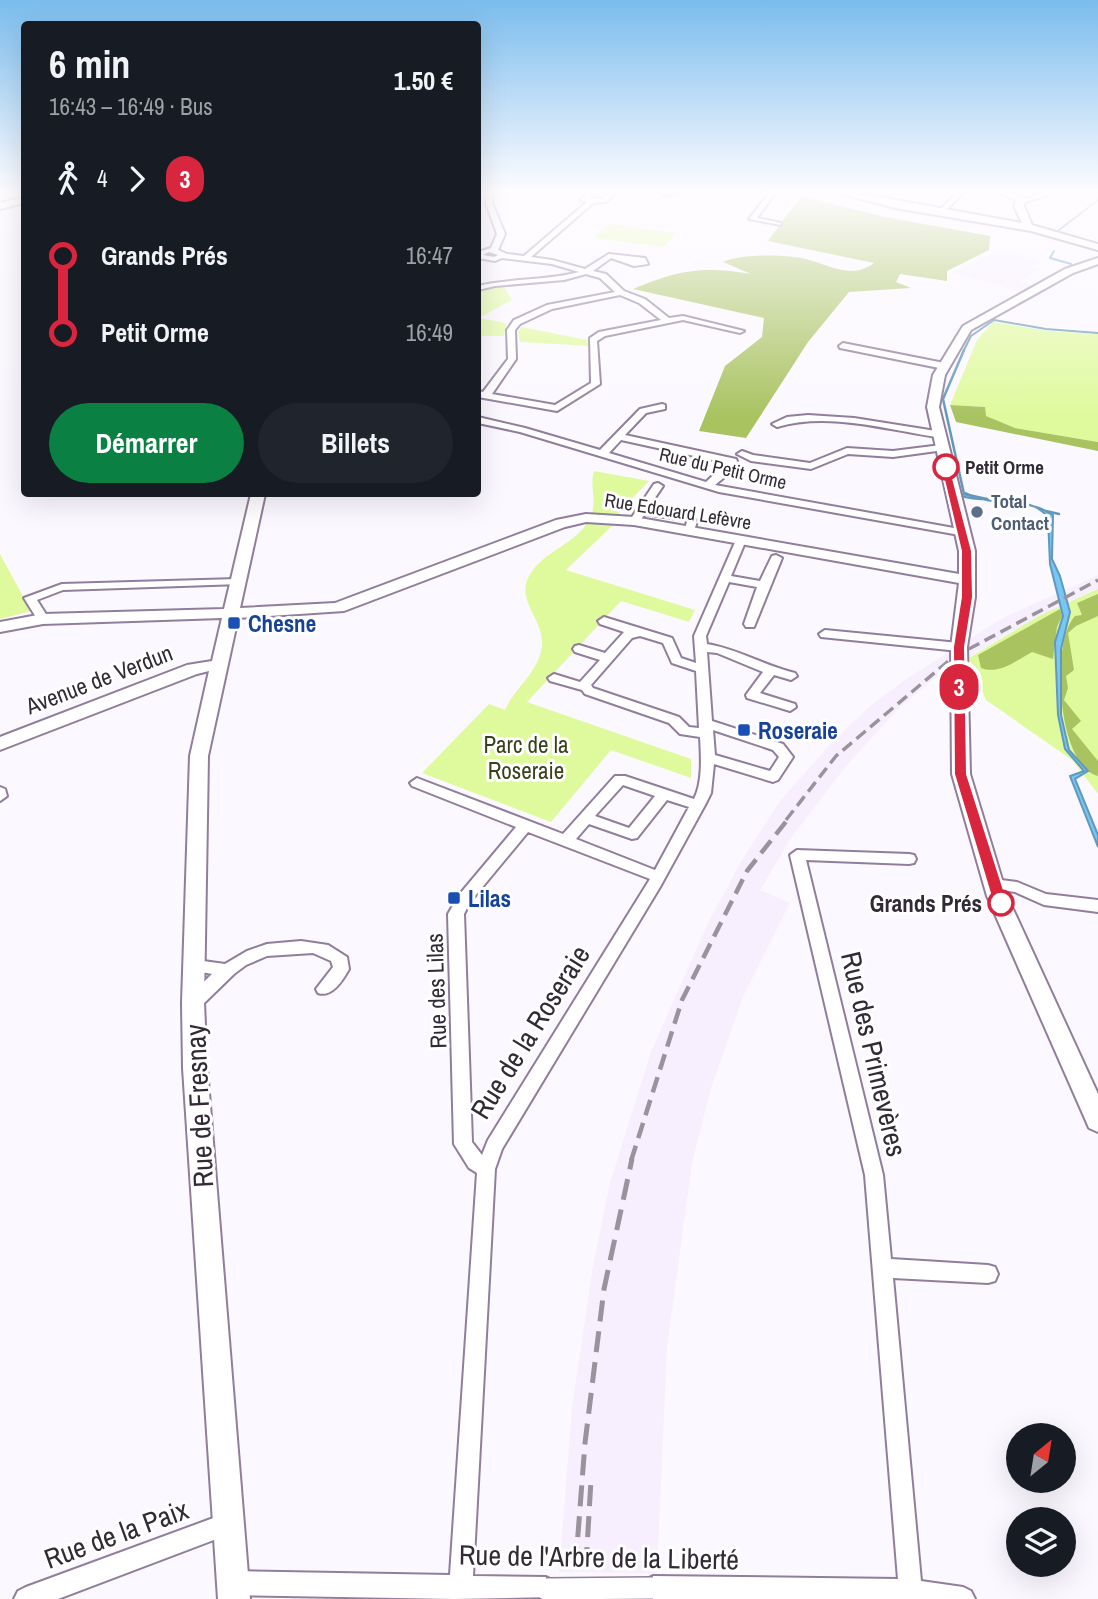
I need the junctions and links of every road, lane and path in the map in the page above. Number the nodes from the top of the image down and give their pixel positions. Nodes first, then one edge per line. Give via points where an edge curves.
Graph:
1 (572, 267) edge
2 (597, 267) edge
3 (1082, 267) edge
4 (592, 271) junction
5 (481, 287) edge
6 (621, 293) junction
7 (667, 321) junction
8 (740, 331) dead end
9 (843, 346) dead end
10 (944, 366) junction
11 (482, 395) edge
12 (662, 407) dead end
13 (481, 421) edge
14 (777, 424) dead end
15 (936, 434) junction
16 (619, 437) junction
17 (941, 448) junction
18 (602, 454) junction
19 (742, 454) dead end
20 (677, 478) junction
21 (707, 486) junction
22 (257, 497) edge
23 (637, 515) junction
24 (965, 533) junction
25 (741, 540) junction
26 (776, 558) dead end
27 (724, 578) junction
28 (967, 580) junction
29 (237, 582) junction
30 (764, 585) junction
31 (229, 614) junction
32 (43, 620) junction
33 (604, 621) dead end
34 (750, 624) dead end
35 (0, 627) edge
36 (635, 632) junction
37 (825, 634) dead end
38 (700, 647) junction
39 (959, 647) junction
40 (579, 649) dead end
41 (607, 658) junction
42 (218, 665) junction
43 (701, 669) junction
44 (771, 670) junction
45 (791, 677) dead end
46 (554, 678) dead end
47 (584, 687) junction
48 (790, 708) dead end
49 (707, 729) junction
50 (0, 744) edge
51 (708, 758) junction
52 (417, 783) dead end
53 (666, 793) junction
54 (698, 805) junction
55 (585, 818) junction
56 (526, 825) junction
57 (566, 841) junction
58 (909, 859) dead end
59 (656, 876) junction
60 (993, 884) junction
61 (1098, 906) edge
62 (196, 965) junction
63 (226, 970) junction
64 (324, 989) dead end
65 (194, 1003) junction
66 (1098, 1121) edge
67 (486, 1169) junction
68 (881, 1268) junction
69 (988, 1274) dead end
70 (227, 1524) junction
71 (461, 1585) junction
72 (233, 1591) edge
73 (910, 1595) edge
74 (26, 1599) edge
75 (963, 1599) edge

1 - 4 street
2 - 4 street
3 - 10 street via 967,328
4 - 5 street via 547,280 493,281
4 - 6 street
6 - 7 street via 642,301
6 - 11 street via 550,307 517,322 511,330 512,359
7 - 8 street via 689,319
7 - 11 street via 597,337 593,344 596,384 561,407
9 - 10 street
10 - 15 street via 935,386
12 - 16 street via 643,411
13 - 18 street, Rue du Petit Orme
14 - 15 street via 784,419 826,418
15 - 17 street
16 - 18 street
16 - 21 street via 732,461
17 - 19 street via 893,454 847,451 811,466
17 - 24 street
18 - 20 street, Rue du Petit Orme
20 - 21 street, Rue du Petit Orme
20 - 23 street via 662,486
21 - 24 street, Rue du Petit Orme
22 - 29 street, Rue de Fresnay
23 - 25 street, Rue Edouard Lefèvre
23 - 31 street, Rue Edouard Lefèvre via 561,523 338,608
24 - 28 street
25 - 27 street, Rue de la Roseraie
25 - 28 street, Rue Edouard Lefèvre
26 - 30 street
27 - 30 street
27 - 38 street, Rue de la Roseraie via 704,623
28 - 39 street
29 - 31 street, Rue de Fresnay
29 - 32 street via 62,587 30,598
30 - 34 street
31 - 32 street, Rue Edouard Lefèvre
31 - 42 street, Rue de Fresnay
32 - 35 street, Rue Edouard Lefèvre
33 - 36 street
36 - 41 street
36 - 43 street via 668,641 676,660
37 - 39 street
38 - 43 street, Rue de la Roseraie
38 - 44 street
39 - 60 street via 961,774
40 - 41 street
41 - 47 street
42 - 50 street, Avenue de Verdun via 193,669
42 - 62 street, Rue de Fresnay via 199,756
43 - 49 street, Rue de la Roseraie
44 - 45 street
44 - 48 street via 752,695
46 - 47 street
47 - 49 street via 674,720 685,731
49 - 51 street, Rue de la Roseraie
49 - 51 street via 778,747 786,757 773,777
51 - 54 street, Rue de la Roseraie
52 - 56 street
53 - 54 street
53 - 55 street via 620,779
53 - 55 street via 632,834
54 - 59 street, Rue de la Roseraie
55 - 57 street
56 - 57 street
56 - 67 street, Rue des Lilas via 456,914 463,1144
57 - 59 street
58 - 68 street, Rue des Primevères via 797,855 874,1175
59 - 67 street, Rue de la Roseraie via 494,1146
60 - 61 street via 1017,887 1044,899
60 - 66 street
62 - 63 street
62 - 65 street, Rue de Fresnay
63 - 64 street via 260,949 319,947 341,961 341,969
63 - 65 street
65 - 70 street, Rue de Fresnay
67 - 71 street, Rue de la Roseraie
68 - 69 street
68 - 73 street, Rue des Primevères
70 - 72 street, Rue de Fresnay
70 - 74 street, Rue de la Paix
71 - 72 street, Rue de l'Arbre de la Liberté
71 - 73 street, Rue de l'Arbre de la Liberté, bridge
73 - 75 street, Rue de l'Arbre de la Liberté

